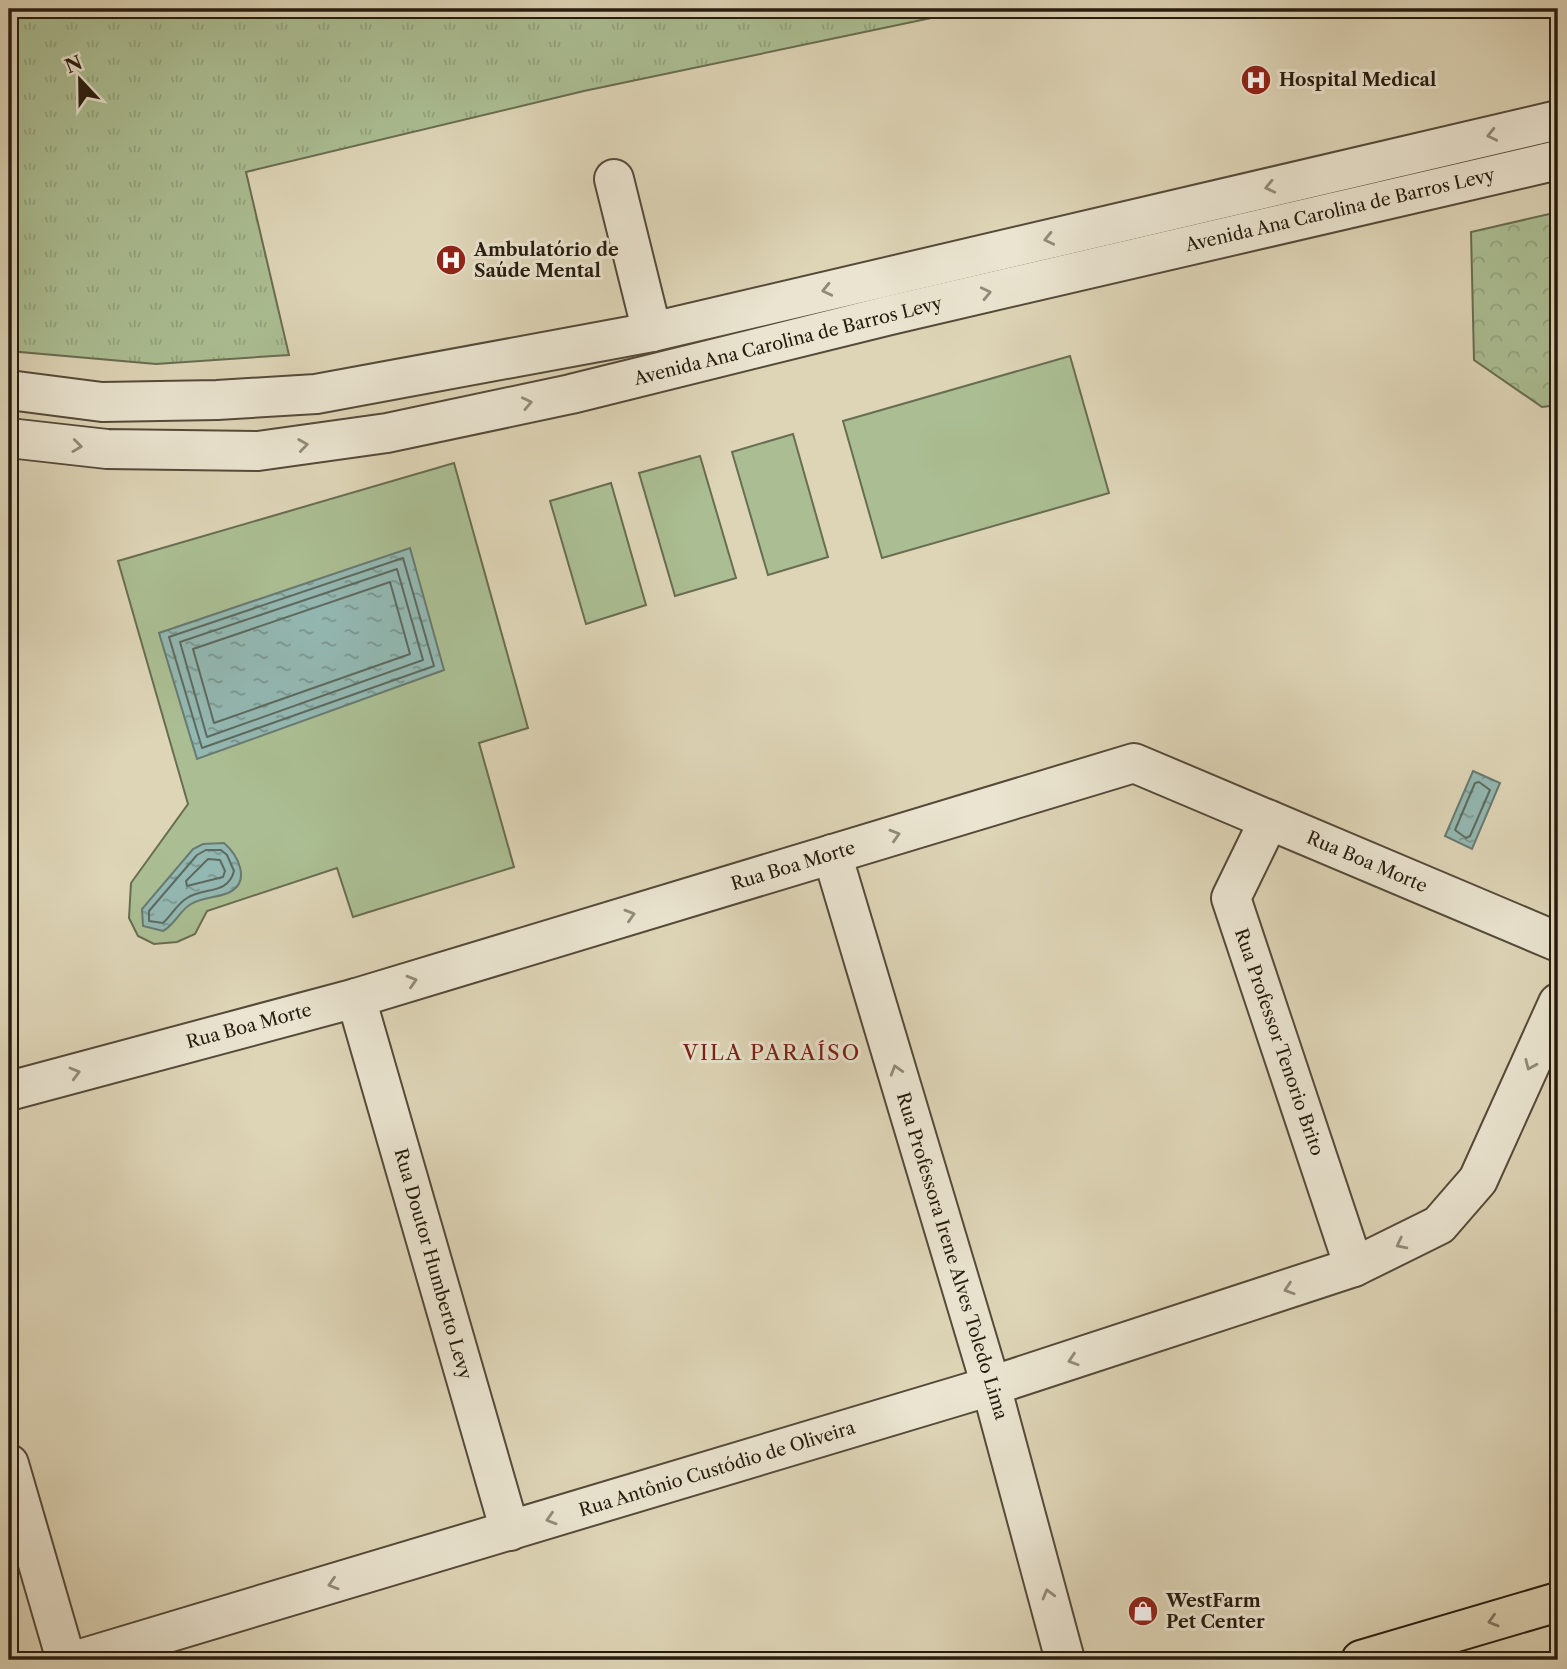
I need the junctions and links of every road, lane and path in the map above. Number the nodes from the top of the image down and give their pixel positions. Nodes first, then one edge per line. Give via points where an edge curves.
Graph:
1 (1558, 120) edge
2 (1558, 160) edge
3 (614, 178) dead end
4 (652, 331) junction
5 (9, 390) edge
6 (9, 438) edge
7 (1269, 820) junction
8 (832, 854) junction
9 (1558, 942) edge
10 (356, 998) junction
11 (1558, 1003) edge
12 (9, 1091) edge
13 (1354, 1267) junction
14 (991, 1387) junction
15 (9, 1464) edge
16 (510, 1531) junction
17 (1558, 1602) edge
18 (66, 1660) edge
19 (77, 1660) edge
20 (1065, 1660) edge
21 (1361, 1660) edge

1 -> 4 street
6 -> 2 street, Avenida Ana Carolina de Barros Levy via 107,449 258,451 387,433 571,394
3 - 4 street
4 - 5 street via 316,394 102,402
8 -> 7 street, Rua Boa Morte via 1134,763
7 - 9 street, Rua Boa Morte
7 - 13 street, Rua Professor Tenorio Brito via 1231,898
10 -> 8 street, Rua Boa Morte
14 -> 8 street, Rua Professora Irene Alves Toledo Lima
12 -> 10 street, Rua Boa Morte
10 - 16 street, Rua Doutor Humberto Levy
11 -> 13 street, Rua Antônio Custódio de Oliveira via 1478,1180 1439,1225
13 -> 14 street, Rua Antônio Custódio de Oliveira
14 -> 16 street, Rua Antônio Custódio de Oliveira
20 -> 14 street, Rua Professora Irene Alves Toledo Lima
15 - 18 street
16 -> 19 street, Rua Antônio Custódio de Oliveira
17 -> 21 main road

